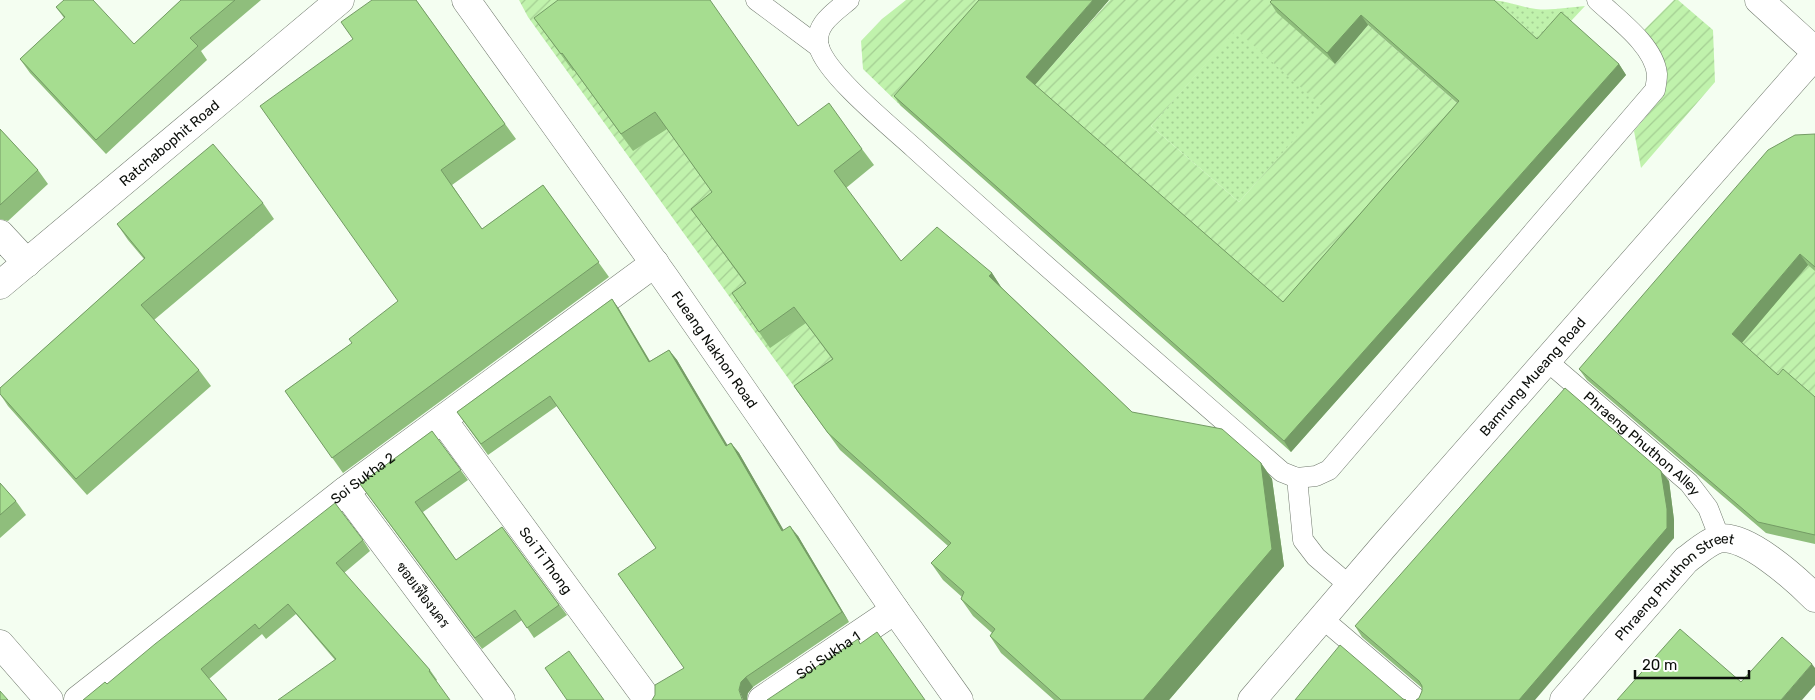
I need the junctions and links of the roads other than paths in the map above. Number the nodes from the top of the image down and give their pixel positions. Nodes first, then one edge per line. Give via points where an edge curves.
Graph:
1 (340, 0) edge
2 (466, 0) edge
3 (756, 0) edge
4 (849, 0) edge
5 (1597, 0) edge
6 (1759, 0) edge
7 (819, 47) junction
8 (1815, 51) edge
9 (1815, 55) edge
10 (0, 234) edge
11 (27, 262) junction
12 (655, 263) junction
13 (0, 285) edge
14 (1547, 362) junction
15 (443, 420) junction
16 (1297, 478) junction
17 (345, 491) junction
18 (1720, 539) junction
19 (1811, 584) edge
20 (1350, 586) junction
21 (895, 610) junction
22 (1322, 619) junction
23 (0, 644) edge
24 (49, 700) edge
25 (78, 700) edge
26 (501, 700) edge
27 (648, 700) edge
28 (762, 700) edge
29 (959, 700) edge
30 (1252, 700) edge
31 (1418, 700) edge
32 (1564, 700) edge

1 - 11 street, Ratchabophit Road
2 - 12 street, Fueang Nakhon Road
3 - 7 lane
4 - 7 lane via 826,18 819,31
5 - 16 lane via 1640,40 1652,58 1657,74 1655,90 1329,470 1316,476
6 - 8 street
7 - 16 lane via 828,64 850,90 947,178 1282,472
9 - 14 street, Bamrung Mueang Road
10 - 11 street
11 - 13 street, Ratchabophit Road
12 - 15 street, Soi Sukha 2
12 - 21 street, Fueang Nakhon Road
14 - 18 lane, Phraeng Phuthon Alley via 1689,483 1708,508
14 - 20 street, Bamrung Mueang Road
15 - 17 street, Soi Sukha 2
15 - 27 street, Soi Ti Thong
16 - 20 lane via 1303,540 1316,557
17 - 25 street, Soi Sukha 2
17 - 26 street, ซอยเฟืองนคร
18 - 19 street, Phraeng Phuthon Street via 1746,543
18 - 32 street, Phraeng Phuthon Street via 1686,560
20 - 22 street, Bamrung Mueang Road
21 - 28 street, Soi Sukha 1
21 - 29 street, Fueang Nakhon Road
22 - 30 street, Bamrung Mueang Road
22 - 31 lane
23 - 24 street

